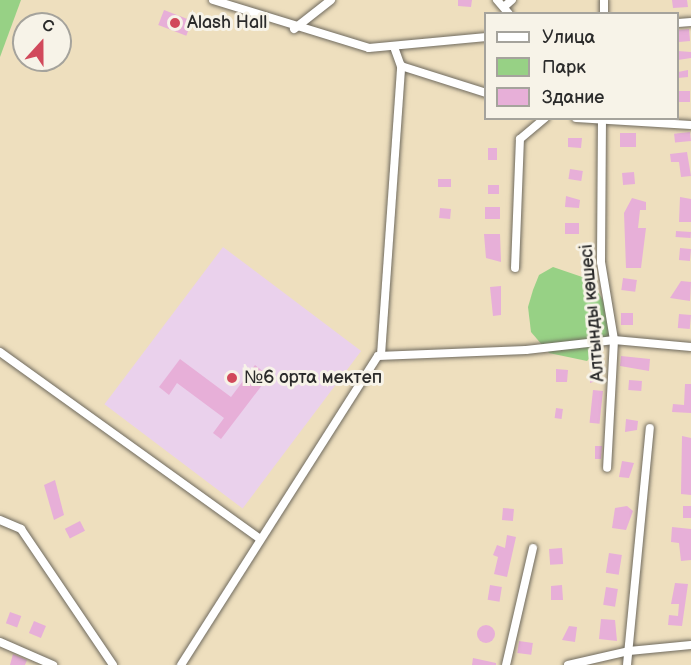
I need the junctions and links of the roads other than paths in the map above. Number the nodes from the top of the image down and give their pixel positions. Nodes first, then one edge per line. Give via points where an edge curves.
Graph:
1 (213, 0) edge
2 (331, 0) edge
3 (497, 0) edge
4 (512, 0) edge
5 (507, 10) edge
6 (294, 29) junction
7 (484, 37) edge
8 (394, 47) junction
9 (401, 66) junction
10 (484, 92) edge
11 (543, 120) edge
12 (602, 121) edge
13 (691, 125) edge
14 (514, 268) dead end
15 (614, 340) junction
16 (691, 347) edge
17 (0, 352) edge
18 (381, 356) junction
19 (650, 429) dead end
20 (607, 468) dead end
21 (0, 520) edge
22 (260, 539) junction
23 (533, 548) dead end
24 (0, 642) edge
25 (691, 645) edge
26 (629, 651) junction
27 (53, 665) edge
28 (113, 665) edge
29 (181, 665) edge
30 (506, 665) edge
31 (568, 665) edge
32 (627, 665) edge

1 - 6 street
2 - 6 street
3 - 5 street
4 - 5 street
6 - 8 street via 369,48
7 - 8 street
8 - 9 street
9 - 10 street
9 - 18 street
11 - 14 street via 520,139
12 - 13 street
12 - 15 street, Алтынды көшесі via 601,262
15 - 16 street
15 - 18 street via 526,350
15 - 20 street, Алтынды көшесі
17 - 22 street
18 - 22 street
19 - 26 street
21 - 28 street via 21,529
22 - 29 street
23 - 30 street
24 - 27 street
25 - 26 street
26 - 31 street
26 - 32 street

